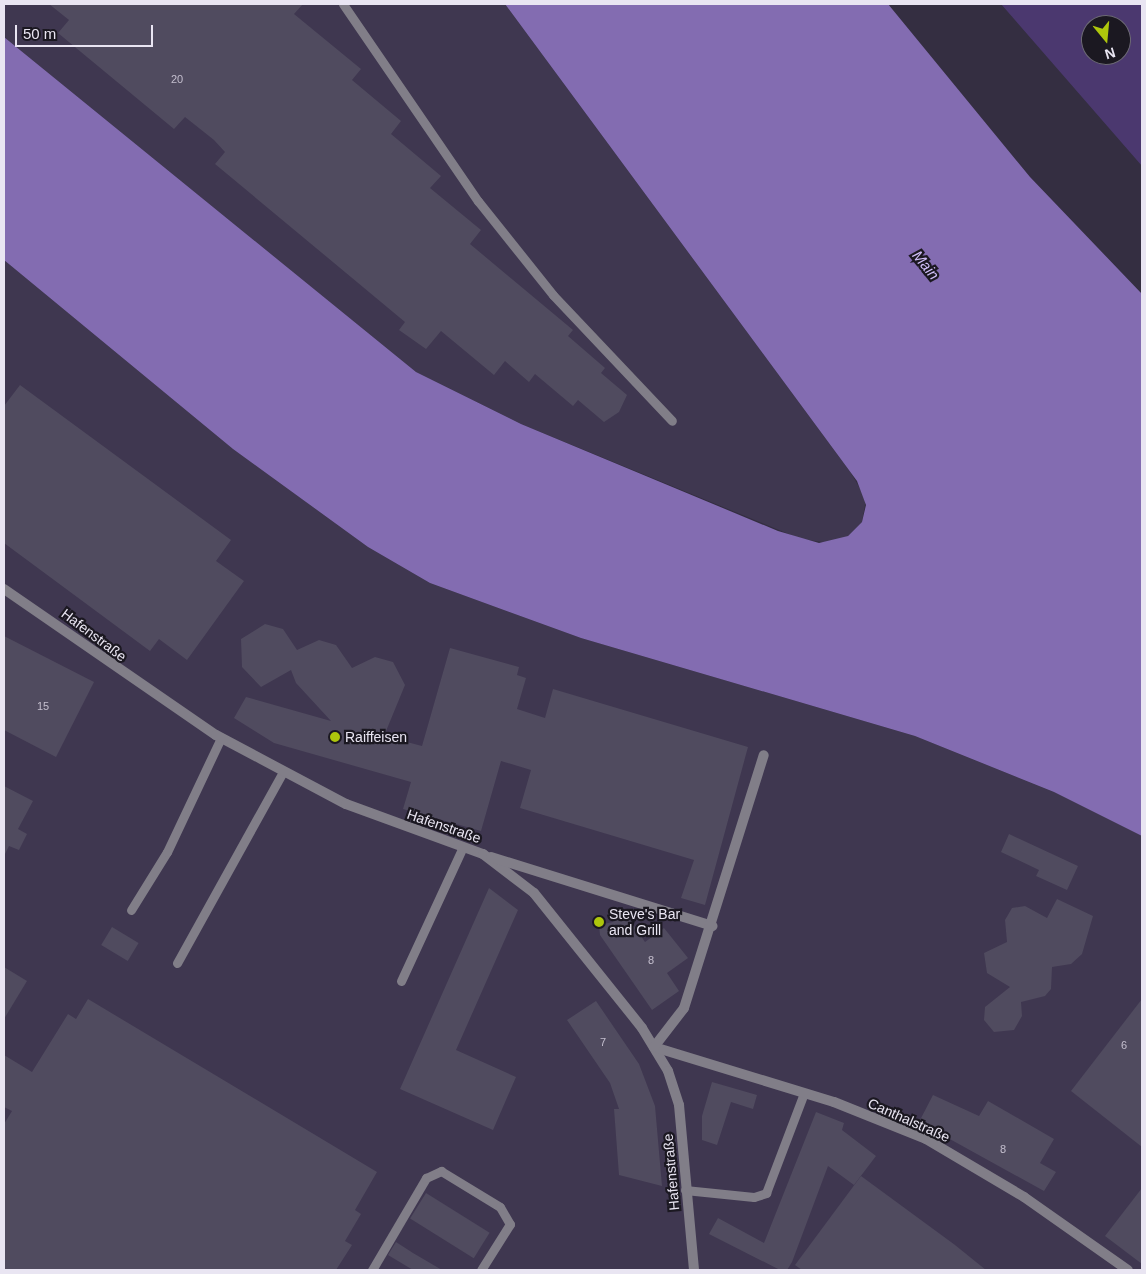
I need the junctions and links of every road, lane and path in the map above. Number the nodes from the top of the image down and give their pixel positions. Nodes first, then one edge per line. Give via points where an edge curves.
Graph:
1 (343, 4) edge
2 (672, 421) dead end
3 (4, 589) edge
4 (221, 738) junction
5 (764, 755) dead end
6 (283, 772) junction
7 (463, 847) junction
8 (483, 854) junction
9 (131, 910) dead end
10 (712, 926) junction
11 (177, 963) dead end
12 (401, 981) dead end
13 (654, 1048) junction
14 (804, 1093) junction
15 (685, 1190) junction
16 (372, 1270) edge
17 (482, 1270) edge
18 (694, 1270) edge
19 (1128, 1270) edge

1 - 2 lane via 478,201 553,295
3 - 4 street, Hafenstraße
4 - 6 street, Hafenstraße
4 - 9 lane via 167,852
5 - 10 street
6 - 7 street, Hafenstraße via 346,804
6 - 11 lane
7 - 8 street, Hafenstraße
7 - 12 lane
8 - 10 street
8 - 13 street, Hafenstraße via 551,911
10 - 13 street via 684,1008
13 - 14 street, Canthalstraße
13 - 15 street, Hafenstraße via 668,1071 679,1105
14 - 15 lane via 766,1193 754,1197
14 - 19 street, Canthalstraße via 926,1139 1024,1197
15 - 18 street, Hafenstraße
16 - 17 lane via 426,1178 441,1171 500,1207 510,1224

